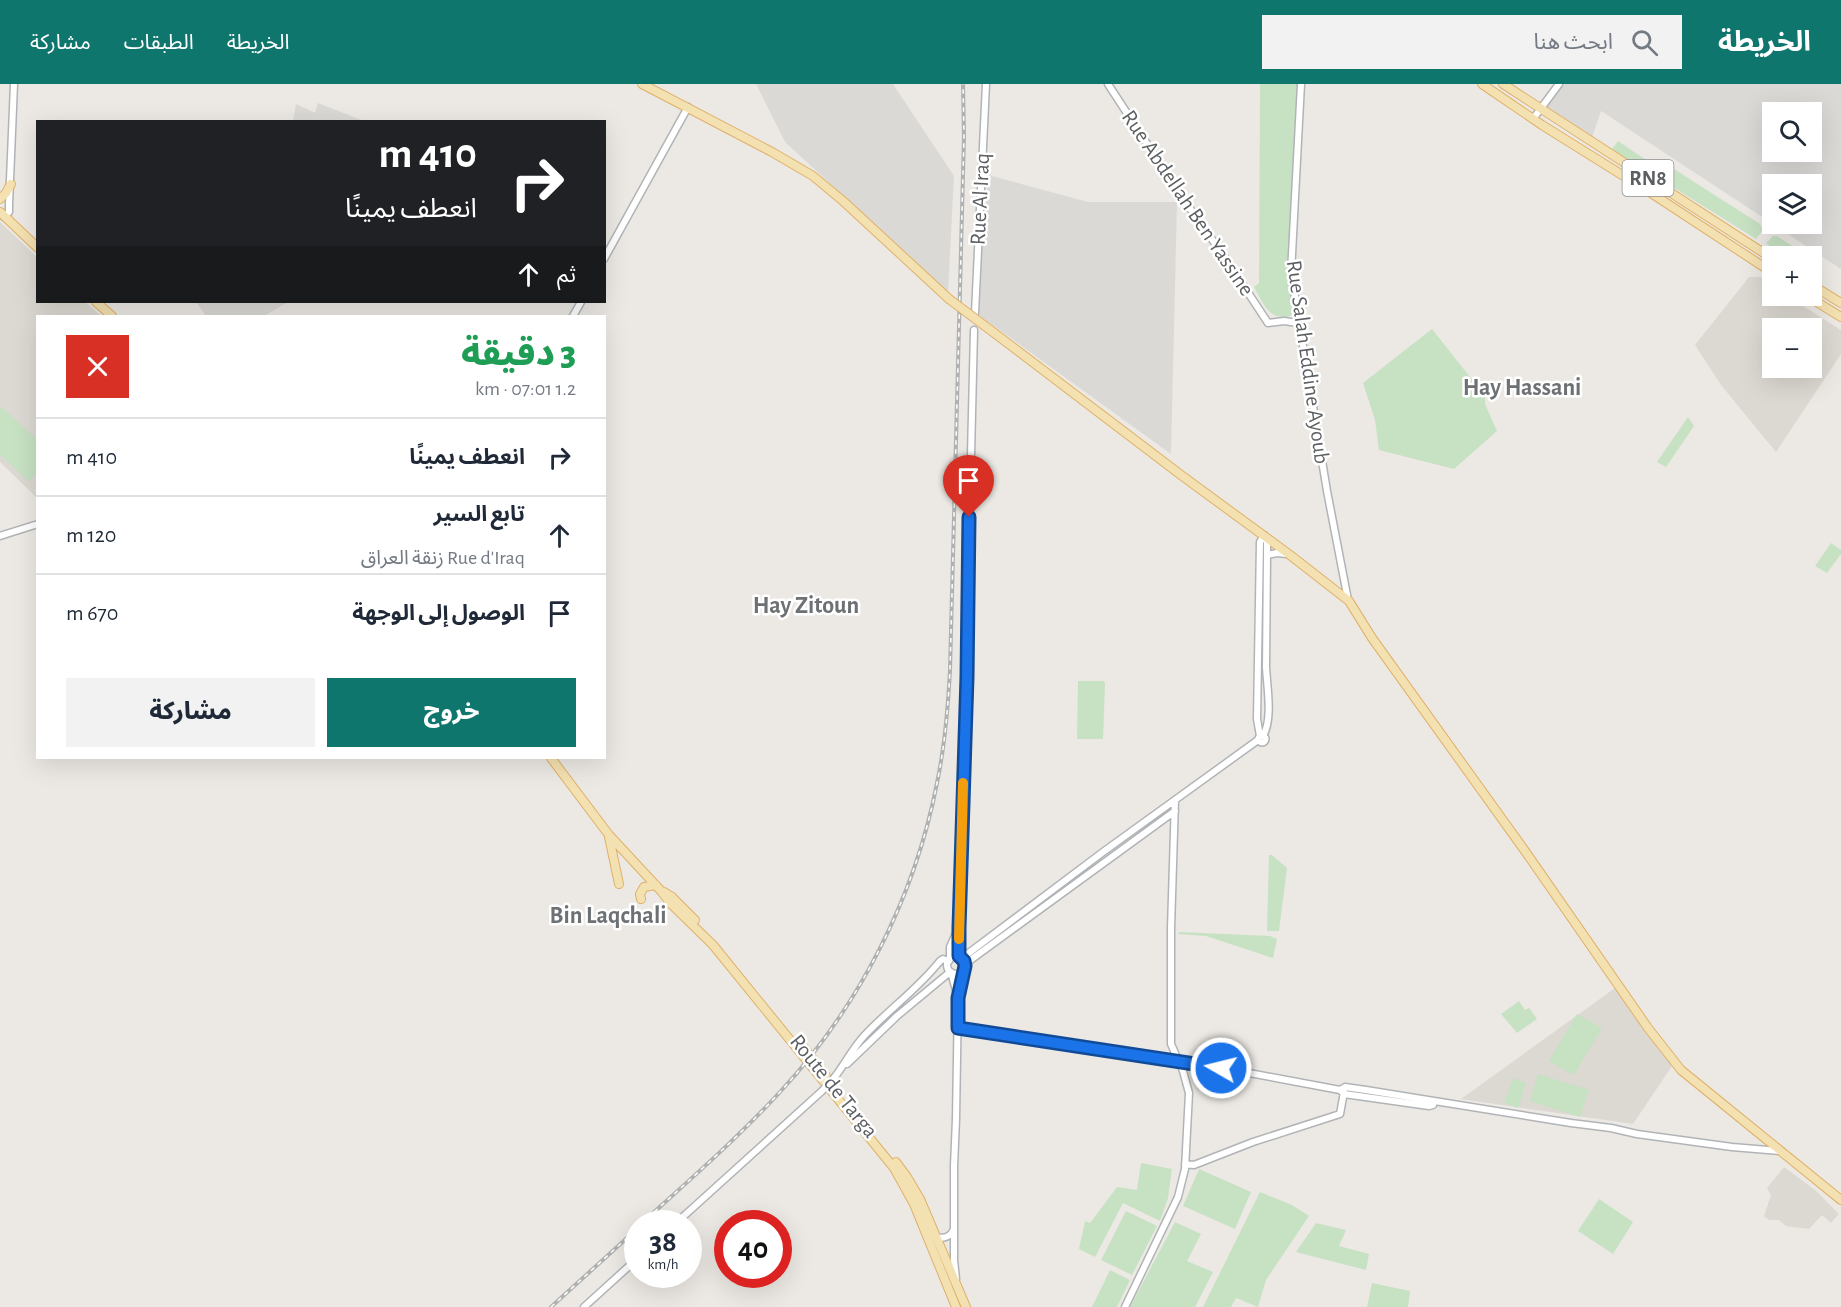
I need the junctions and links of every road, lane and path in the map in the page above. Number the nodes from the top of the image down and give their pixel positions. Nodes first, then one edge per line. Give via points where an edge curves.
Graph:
1 (14, 84) edge
2 (642, 84) edge
3 (986, 84) edge
4 (1108, 84) edge
5 (1301, 84) edge
6 (1482, 84) edge
7 (1503, 84) edge
8 (1558, 84) edge
9 (688, 107) junction
10 (1540, 109) junction
11 (1533, 119) junction
12 (11, 184) junction
13 (0, 199) edge
14 (2, 214) edge
15 (36, 246) edge
16 (1762, 252) edge
17 (606, 255) edge
18 (1762, 266) edge
19 (1822, 291) edge
20 (97, 303) edge
21 (1841, 303) edge
22 (1822, 305) edge
23 (975, 313) dead end
24 (111, 315) edge
25 (1841, 317) edge
26 (1298, 323) junction
27 (974, 330) dead end
28 (36, 525) edge
29 (1264, 535) junction
30 (0, 536) edge
31 (1267, 555) junction
32 (1290, 555) junction
33 (1348, 601) junction
34 (1261, 738) junction
35 (552, 759) edge
36 (1175, 800) junction
37 (1175, 811) junction
38 (609, 835) junction
39 (619, 884) dead end
40 (656, 885) junction
41 (662, 892) junction
42 (641, 899) dead end
43 (959, 928) junction
44 (959, 943) junction
45 (950, 947) junction
46 (970, 952) junction
47 (949, 960) junction
48 (940, 961) junction
49 (962, 962) junction
50 (951, 972) junction
51 (941, 978) junction
52 (954, 984) junction
53 (958, 998) junction
54 (958, 1028) junction
55 (1178, 1062) junction
56 (840, 1071) junction
57 (1343, 1090) junction
58 (1781, 1151) junction
59 (1185, 1164) junction
60 (1841, 1200) edge
61 (690, 1210) edge
62 (954, 1228) junction
63 (935, 1237) junction
64 (624, 1271) edge
65 (957, 1286) junction
66 (584, 1307) edge
67 (956, 1307) edge
68 (966, 1307) edge
69 (1125, 1307) edge

1 - 12 street
2 - 9 main road
3 - 23 street, Rue Al Iraq
4 - 26 street, Rue Abdellah Ben Yassine via 1268,323
5 - 26 street, Rue Salah Eddine Ayoub via 1291,268
6 - 11 main road, RN8
7 - 10 main road, RN8
8 - 10 street
9 - 17 street
9 - 29 main road, bridge via 813,176 949,299
10 - 11 street
10 - 16 main road, RN8
11 - 18 main road, RN8
12 - 13 main road
12 - 14 street via 9,212
14 - 15 main road
19 - 21 main road
20 - 24 main road
22 - 25 main road
26 - 33 street, Rue Salah Eddine Ayoub
27 - 43 street
28 - 30 street
29 - 31 street
29 - 32 main road
29 - 34 street via 1260,542 1257,719
31 - 32 street
31 - 34 street via 1268,714
32 - 33 main road
33 - 58 main road via 1669,1056
34 - 36 street
35 - 38 main road, Route de Targa
36 - 37 street
36 - 46 street
37 - 49 street via 983,953
37 - 55 street via 1171,1044
38 - 39 main road
38 - 40 main road, Route de Targa
40 - 41 main road, Route de Targa
40 - 42 main road via 644,887
41 - 63 main road, Route de Targa via 672,897 715,940 893,1159 915,1190
41 - 67 main road, Route de Targa via 712,945 896,1170
43 - 44 street
43 - 45 street
44 - 46 street via 964,951
44 - 49 street
45 - 47 street
45 - 48 street
46 - 49 street
47 - 48 street
47 - 49 street via 955,956
47 - 50 street
48 - 56 street via 864,1037
49 - 50 street via 956,974
49 - 53 street
50 - 51 street
50 - 52 street
51 - 52 street
51 - 56 street
52 - 53 street
53 - 54 street
54 - 55 street
54 - 62 street
55 - 57 street
55 - 59 street via 1189,1093
56 - 61 street, bridge
57 - 58 street via 1684,1141
57 - 59 street via 1340,1114 1194,1165
58 - 60 main road
59 - 69 street via 1178,1197
62 - 63 street via 948,1236
62 - 65 street
63 - 65 main road, Route de Targa
64 - 66 street
65 - 68 main road, Route de Targa

